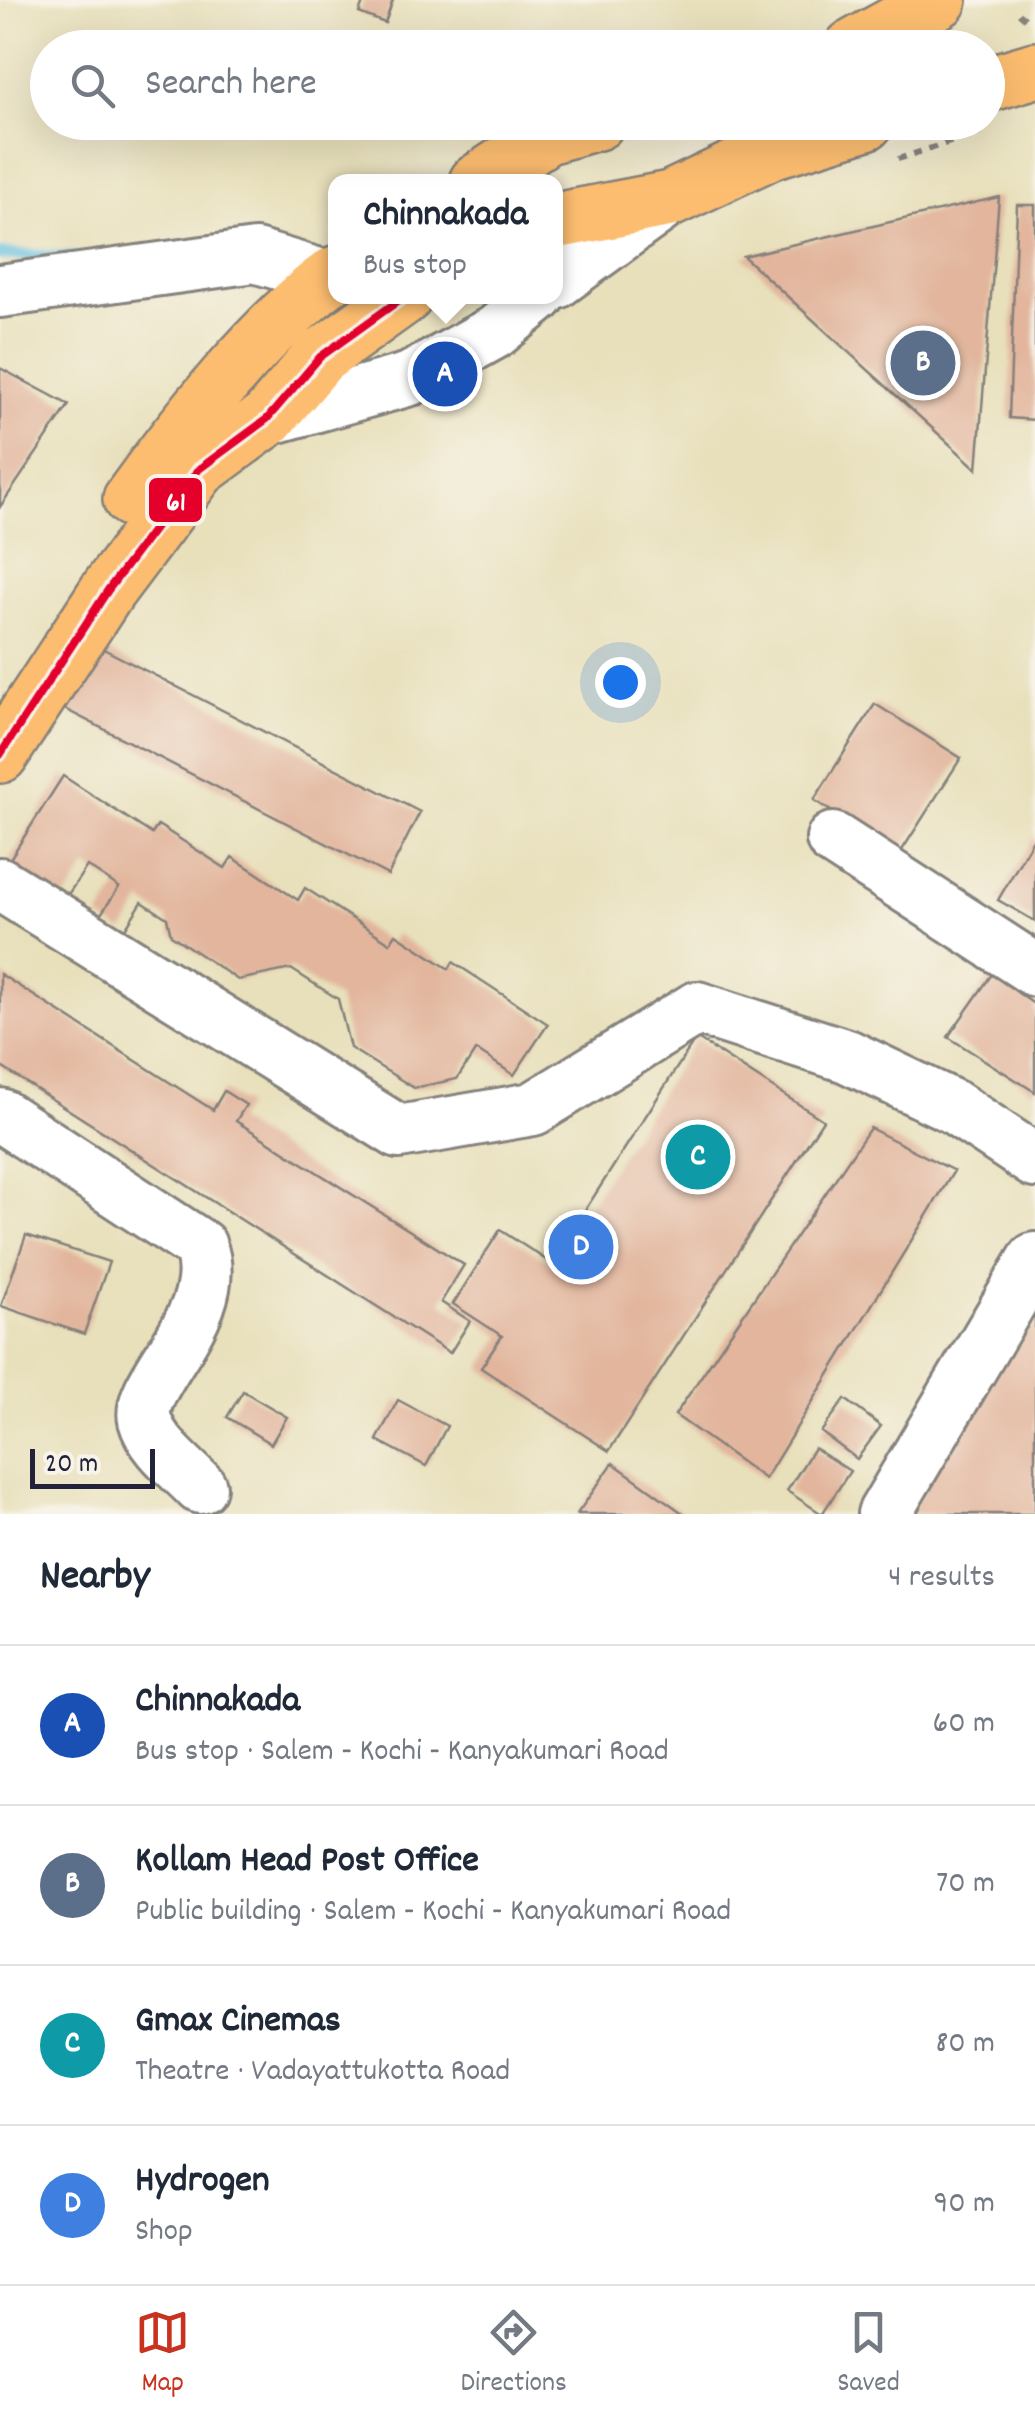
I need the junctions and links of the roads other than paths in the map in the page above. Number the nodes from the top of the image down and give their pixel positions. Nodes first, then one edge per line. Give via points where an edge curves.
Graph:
1 (939, 0) edge
2 (885, 30) edge
3 (1035, 70) edge
4 (1005, 96) edge
5 (541, 140) edge
6 (879, 141) edge
7 (489, 174) edge
8 (670, 200) junction
9 (563, 220) edge
10 (328, 275) edge
11 (563, 278) edge
12 (328, 280) edge
13 (0, 291) edge
14 (394, 304) edge
15 (529, 304) edge
16 (267, 419) junction
17 (0, 692) edge
18 (0, 754) edge
19 (832, 838) dead end
20 (0, 884) edge
21 (1035, 970) edge
22 (0, 1116) edge
23 (1035, 1161) edge
24 (1035, 1259) edge
25 (200, 1487) dead end
26 (884, 1514) edge

1 - 2 main road
3 - 4 main road
5 - 7 main road
6 - 8 main road via 771,151
8 - 9 main road
8 - 11 street
10 - 13 street via 255,256
12 - 17 main road via 255,348 168,448
14 - 16 main road via 320,357
15 - 16 street via 495,332 410,379
16 - 18 main road via 199,469 108,590
19 - 21 street
20 - 23 street via 400,1132 533,1109 698,1008 847,1056 954,1107
22 - 25 street via 200,1246 208,1268 202,1293 149,1394 144,1418 158,1444
24 - 26 street

